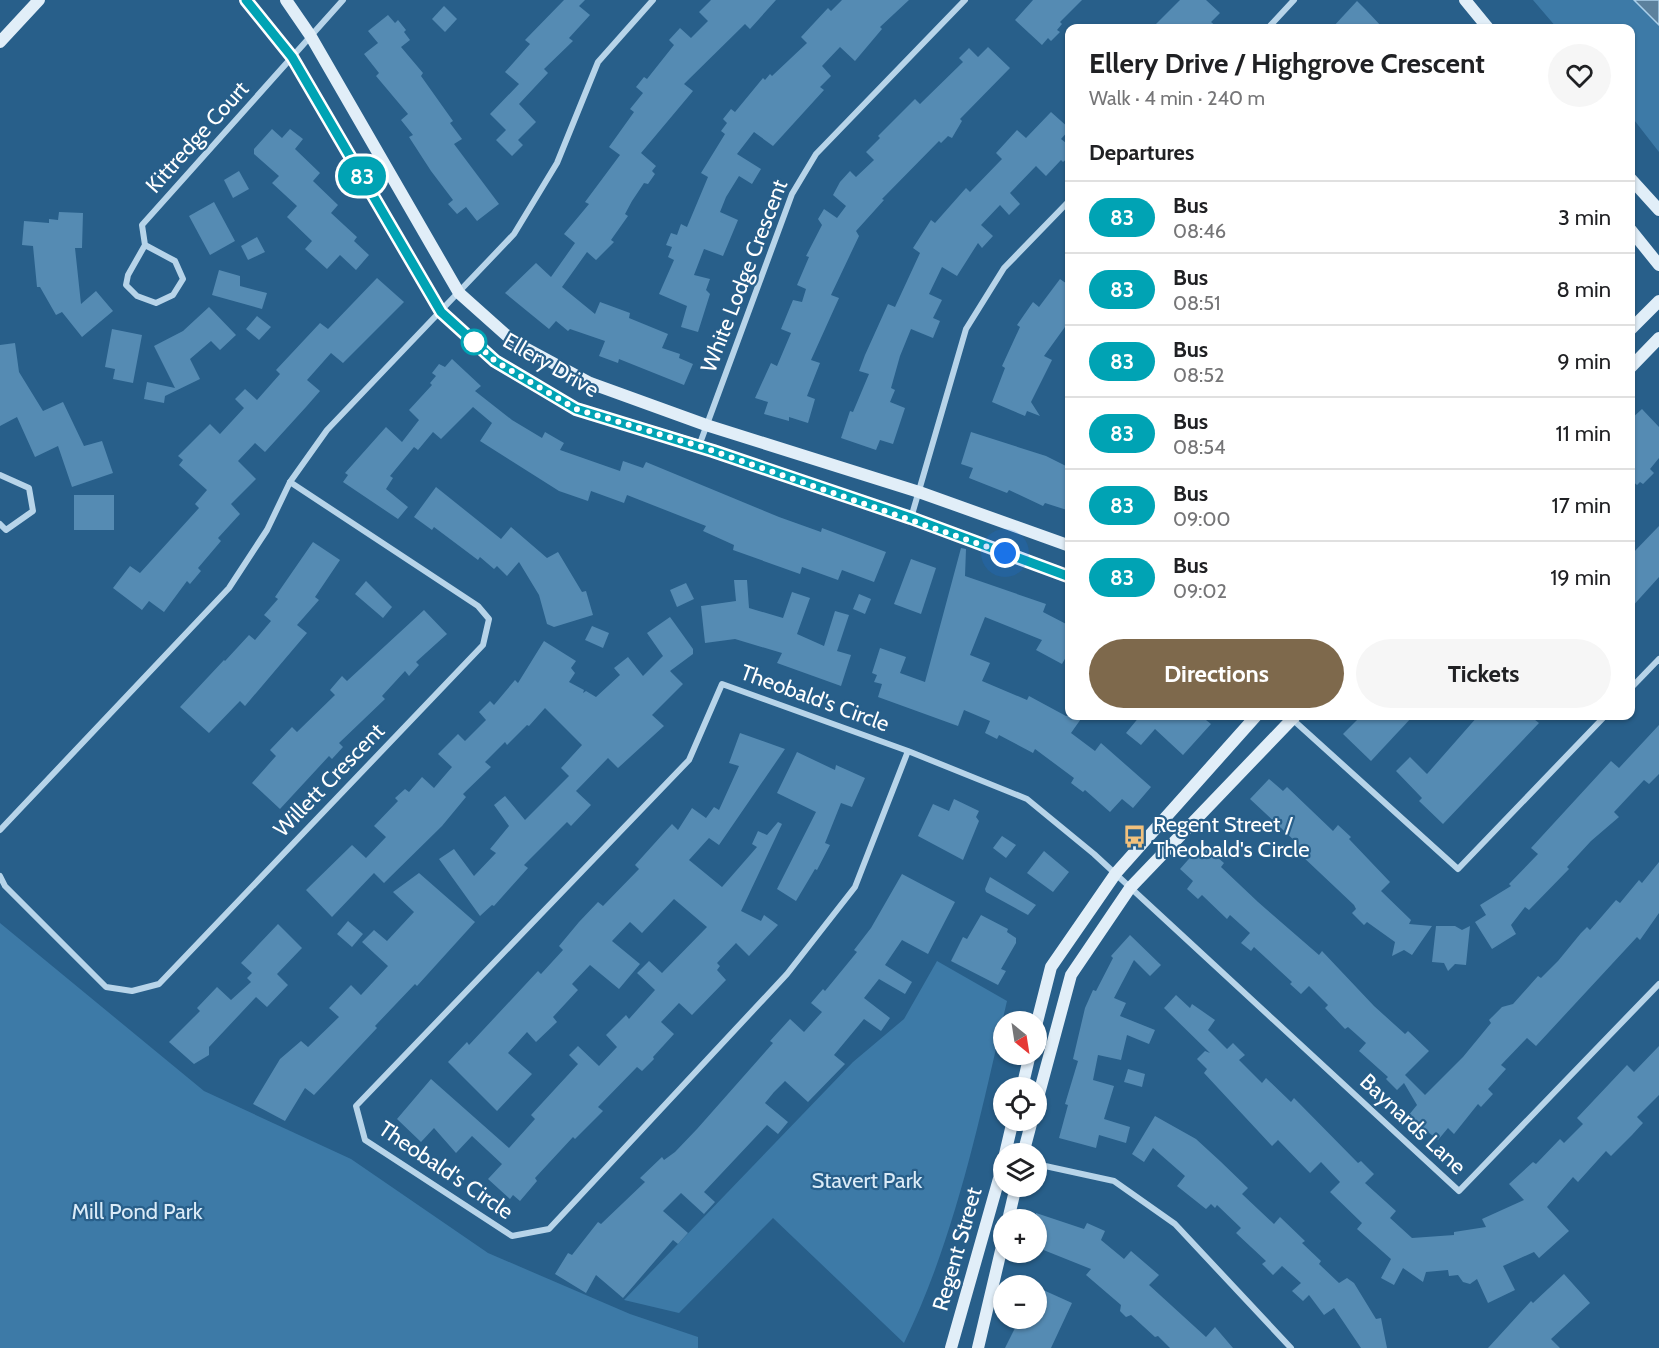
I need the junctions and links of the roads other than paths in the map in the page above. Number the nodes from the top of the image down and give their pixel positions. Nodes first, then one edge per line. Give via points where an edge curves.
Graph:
1 (39, 0) edge
2 (246, 0) edge
3 (286, 0) edge
4 (344, 0) edge
5 (653, 0) edge
6 (965, 0) edge
7 (1294, 0) edge
8 (1465, 0) edge
9 (1272, 24) edge
10 (1485, 24) edge
11 (310, 35) junction
12 (0, 42) edge
13 (292, 57) junction
14 (1635, 184) edge
15 (1065, 205) edge
16 (1659, 210) edge
17 (1635, 235) edge
18 (145, 245) junction
19 (1659, 265) edge
20 (459, 293) junction
21 (1659, 301) edge
22 (441, 312) junction
23 (1635, 325) edge
24 (1659, 339) edge
25 (1635, 363) edge
26 (706, 425) junction
27 (699, 446) junction
28 (0, 475) edge
29 (290, 482) junction
30 (919, 492) junction
31 (911, 518) junction
32 (0, 524) edge
33 (1065, 544) edge
34 (1065, 575) edge
35 (1659, 659) edge
36 (1635, 684) edge
37 (1252, 720) edge
38 (1288, 720) edge
39 (1296, 720) edge
40 (1601, 720) edge
41 (908, 751) junction
42 (0, 830) edge
43 (1116, 873) junction
44 (0, 876) edge
45 (1130, 888) junction
46 (1659, 984) edge
47 (1040, 1011) edge
48 (1044, 1077) edge
49 (1047, 1166) edge
50 (994, 1197) edge
51 (998, 1263) edge
52 (951, 1348) edge
53 (978, 1348) edge
54 (1291, 1348) edge

1 - 12 street
2 - 13 street, Ellery Drive
3 - 11 street, Ellery Drive
4 - 11 street
5 - 20 street via 598,62 557,163 514,234
6 - 26 street, White Lodge Crescent via 816,154 792,194
7 - 9 street
8 - 10 street
11 - 13 street
11 - 20 street, Ellery Drive
13 - 18 street, Kittredge Court via 142,225
13 - 22 street, Ellery Drive
14 - 16 street
15 - 30 street via 1004,268 966,329
17 - 19 street
18 - 18 street, Kittredge Court via 126,285 137,296 156,303 173,295 183,279 175,261
20 - 22 street
20 - 26 street, Ellery Drive via 514,342 590,383
21 - 23 street
22 - 27 street, Ellery Drive via 495,361 576,409
22 - 29 street via 327,430
24 - 25 street
26 - 27 street, White Lodge Crescent
26 - 30 street, Ellery Drive
27 - 31 street, Ellery Drive
28 - 32 street via 29,488 33,511 6,530
29 - 42 street via 267,530 229,588
29 - 44 street, Willett Crescent via 478,606 489,619 483,645 159,984 132,991 106,987 5,886
30 - 31 street
30 - 33 street, Ellery Drive
31 - 34 street, Ellery Drive
35 - 36 street
37 - 43 street
38 - 45 street
39 - 40 street via 1458,869
41 - 41 street, Theobald's Circle via 722,684 689,760 356,1106 364,1140 512,1236 549,1228 787,974 855,887
41 - 43 street, Theobald's Circle via 1027,799
43 - 45 street, Theobald's Circle
43 - 47 street via 1051,967
45 - 46 street, Baynards Lane via 1459,1191
45 - 48 street via 1071,975
49 - 54 street via 1114,1181 1175,1224
50 - 52 street, Regent Street
51 - 53 street, Regent Street

